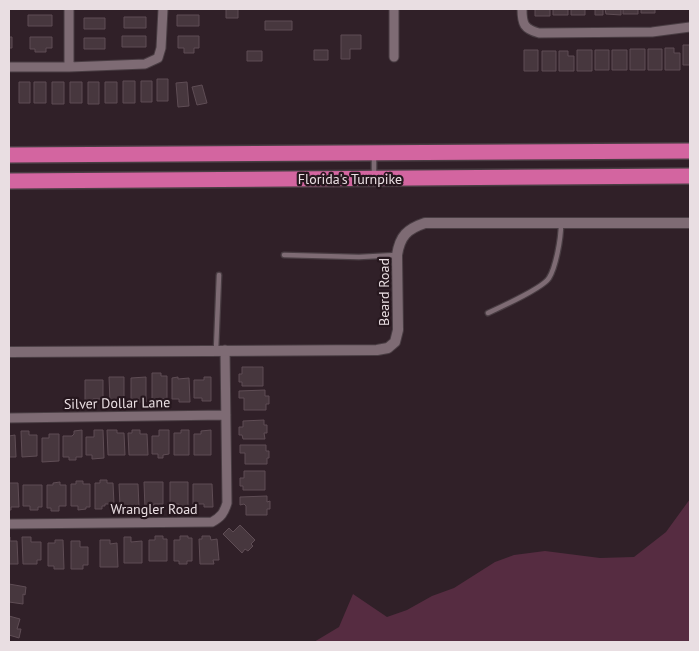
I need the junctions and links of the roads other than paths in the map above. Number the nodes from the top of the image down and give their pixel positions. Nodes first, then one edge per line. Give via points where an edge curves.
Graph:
1 (69, 9) edge
2 (163, 9) edge
3 (394, 9) edge
4 (522, 9) edge
5 (690, 27) edge
6 (394, 57) dead end
7 (9, 67) edge
8 (69, 67) junction
9 (690, 151) edge
10 (374, 153) junction
11 (9, 155) edge
12 (690, 176) edge
13 (374, 179) junction
14 (9, 181) edge
15 (560, 223) junction
16 (690, 223) edge
17 (284, 255) dead end
18 (397, 255) junction
19 (219, 276) dead end
20 (488, 313) dead end
21 (221, 350) junction
22 (9, 352) edge
23 (226, 415) junction
24 (9, 418) edge
25 (9, 524) edge

1 - 8 street
2 - 8 street via 158,58 145,64
3 - 6 street
4 - 5 street via 524,25 539,33 652,32
7 - 8 street
9 - 10 highway, Florida's Turnpike
10 - 11 highway, Florida's Turnpike
10 - 13 lane
12 - 13 highway, Florida's Turnpike
13 - 14 highway, Florida's Turnpike
15 - 16 street, Beard Road
15 - 18 street, Beard Road via 425,223 405,234
15 - 20 lane via 557,254 549,279
17 - 18 lane
18 - 21 street, Beard Road via 398,330 395,342 388,348
19 - 21 lane
21 - 22 street, Beard Road
21 - 23 street, Wrangler Road
23 - 24 street, Silver Dollar Lane
23 - 25 street, Wrangler Road via 227,503 220,518 212,522

